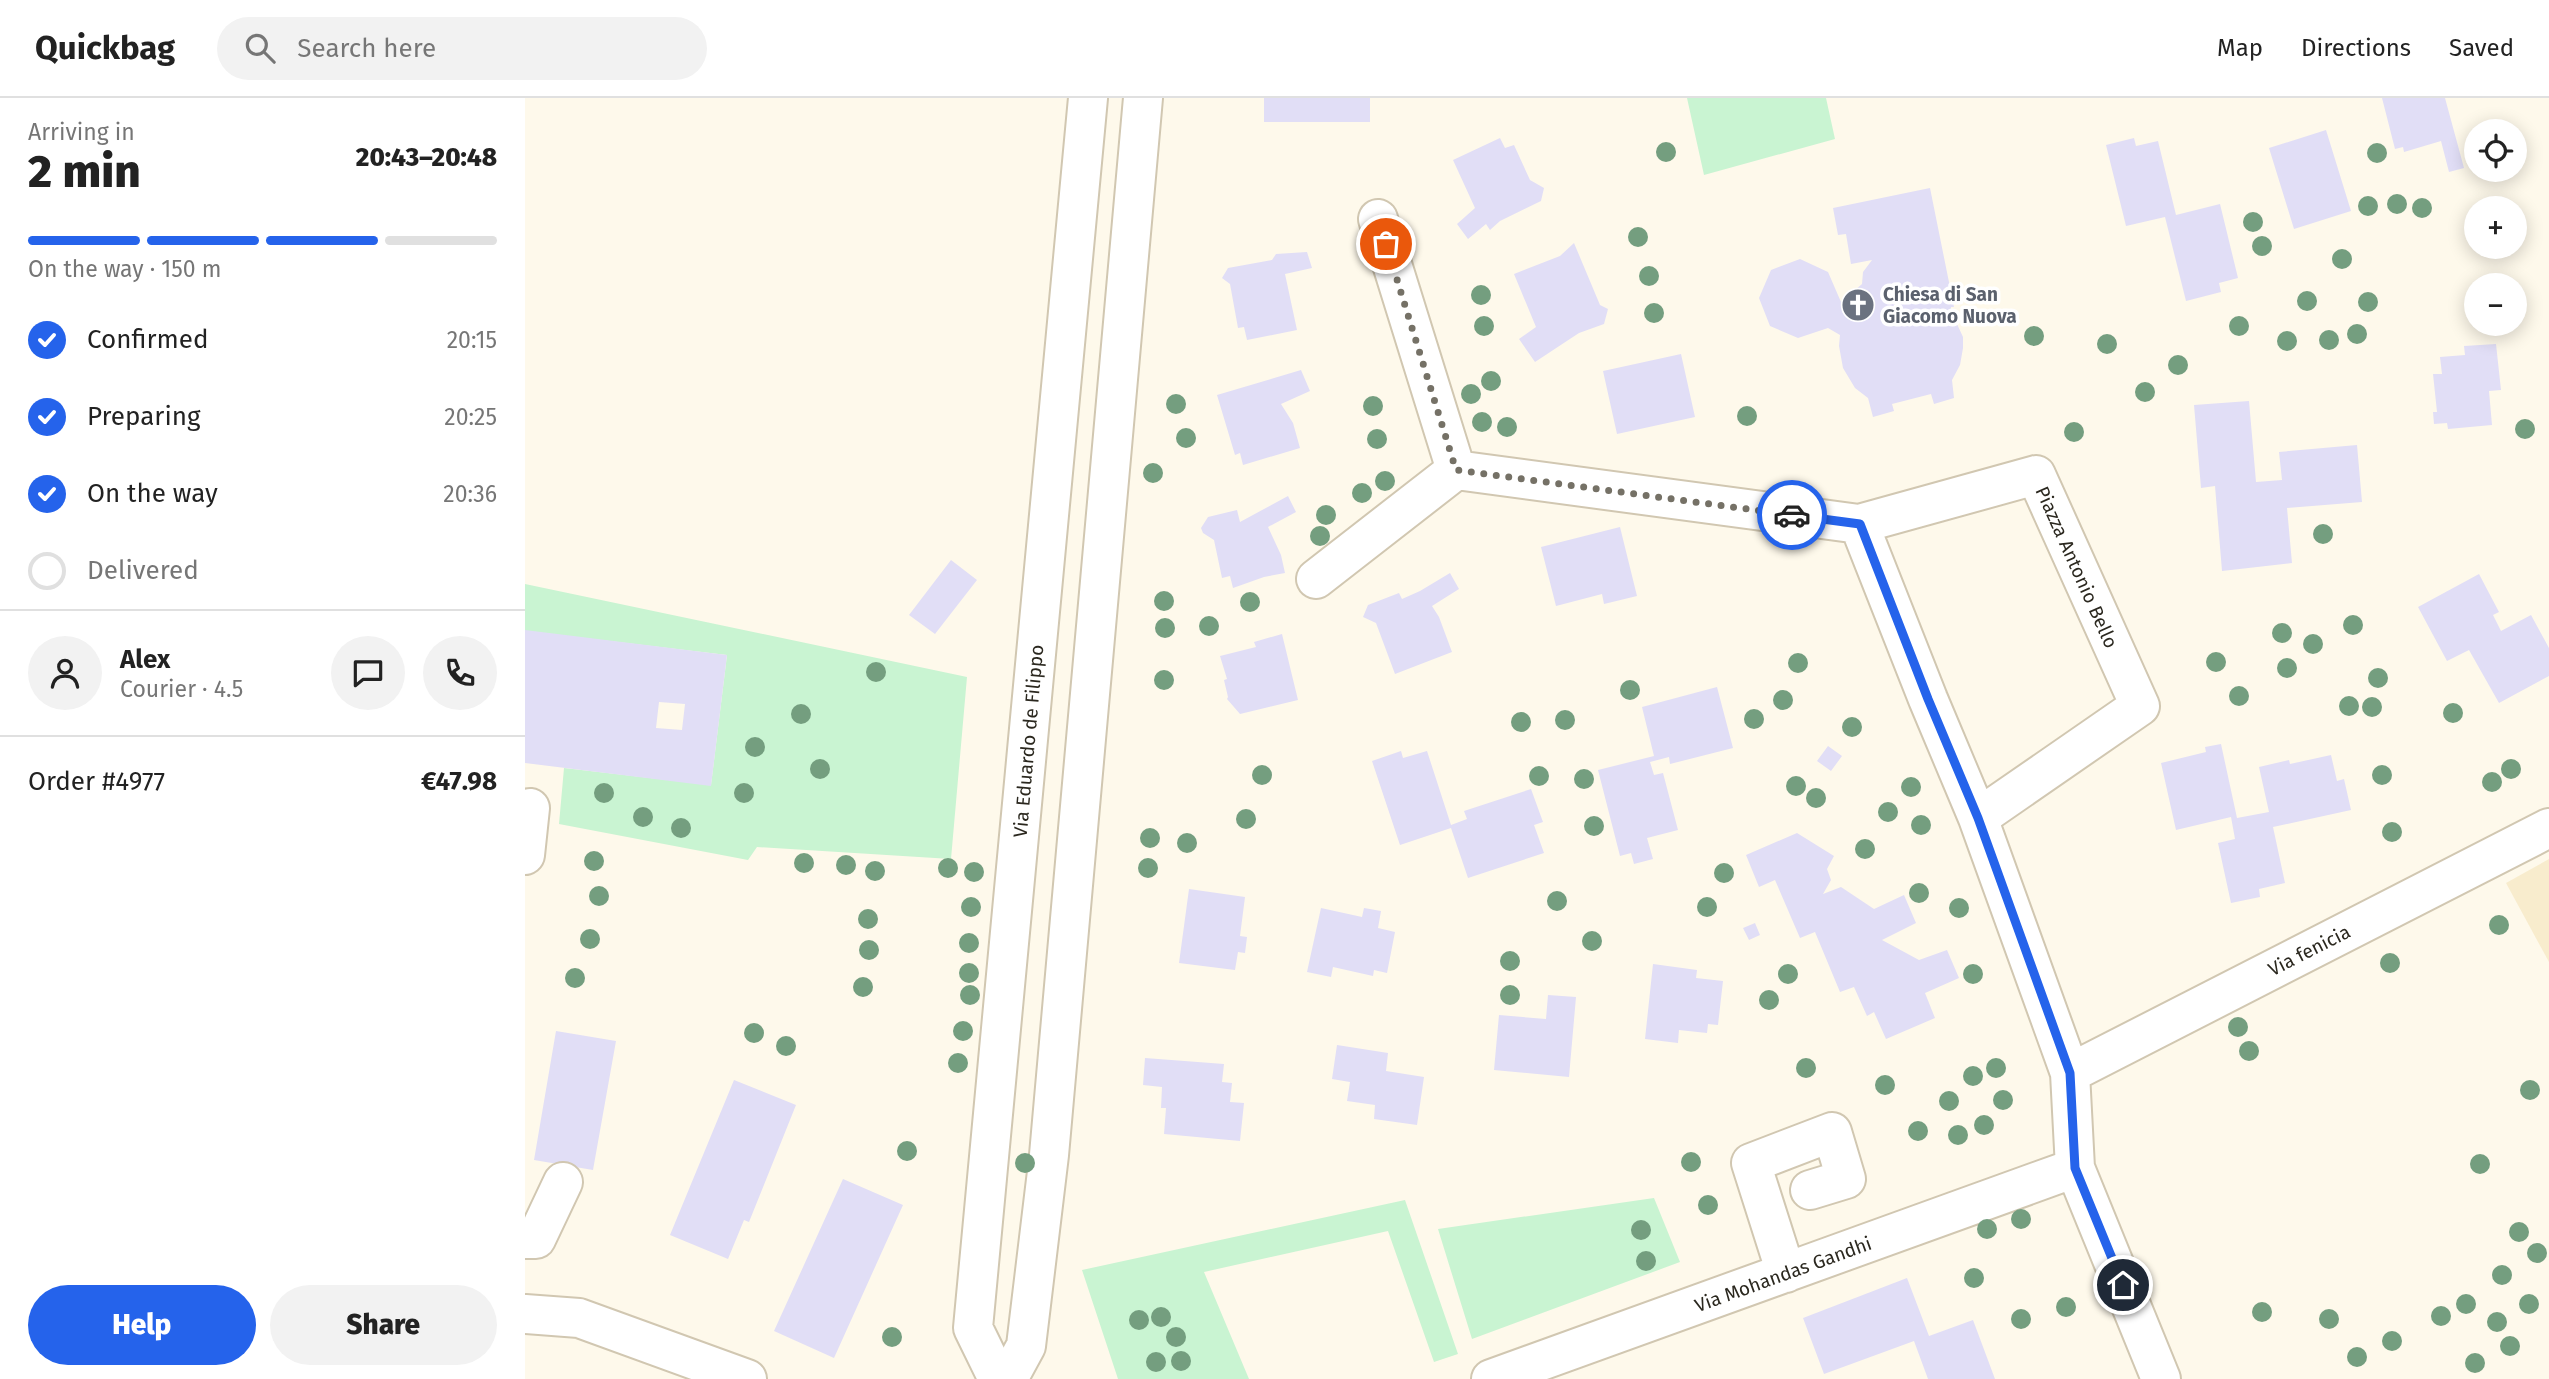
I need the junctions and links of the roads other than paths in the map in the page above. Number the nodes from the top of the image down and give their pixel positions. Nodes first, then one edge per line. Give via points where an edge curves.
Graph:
1 (1088, 98) edge
2 (1143, 98) edge
3 (1378, 219) dead end
4 (1456, 470) junction
5 (1860, 524) junction
6 (1316, 579) dead end
7 (530, 808) dead end
8 (1978, 818) junction
9 (2549, 828) edge
10 (525, 855) edge
11 (2070, 1073) junction
12 (2075, 1168) junction
13 (563, 1182) dead end
14 (1810, 1190) dead end
15 (525, 1239) edge
16 (1786, 1273) junction
17 (525, 1314) edge
18 (747, 1379) edge
19 (998, 1379) edge
20 (1008, 1379) edge
21 (1491, 1379) edge
22 (2161, 1379) edge

1 - 19 street, Via Eduardo de Filippo via 973,1328
2 - 20 street via 1049,1155 1027,1346
3 - 4 street
4 - 5 street
4 - 6 street
5 - 8 street
5 - 8 street, Piazza Antonio Bello via 2036,475 2140,706
7 - 10 street
8 - 11 street
9 - 11 street, Via fenicia
11 - 12 street
12 - 16 street, Via Mohandas Gandhi
12 - 22 street
13 - 15 street via 536,1239
14 - 16 street via 1846,1179 1832,1132 1751,1163
16 - 21 street, Via Mohandas Gandhi
17 - 18 street via 579,1318

